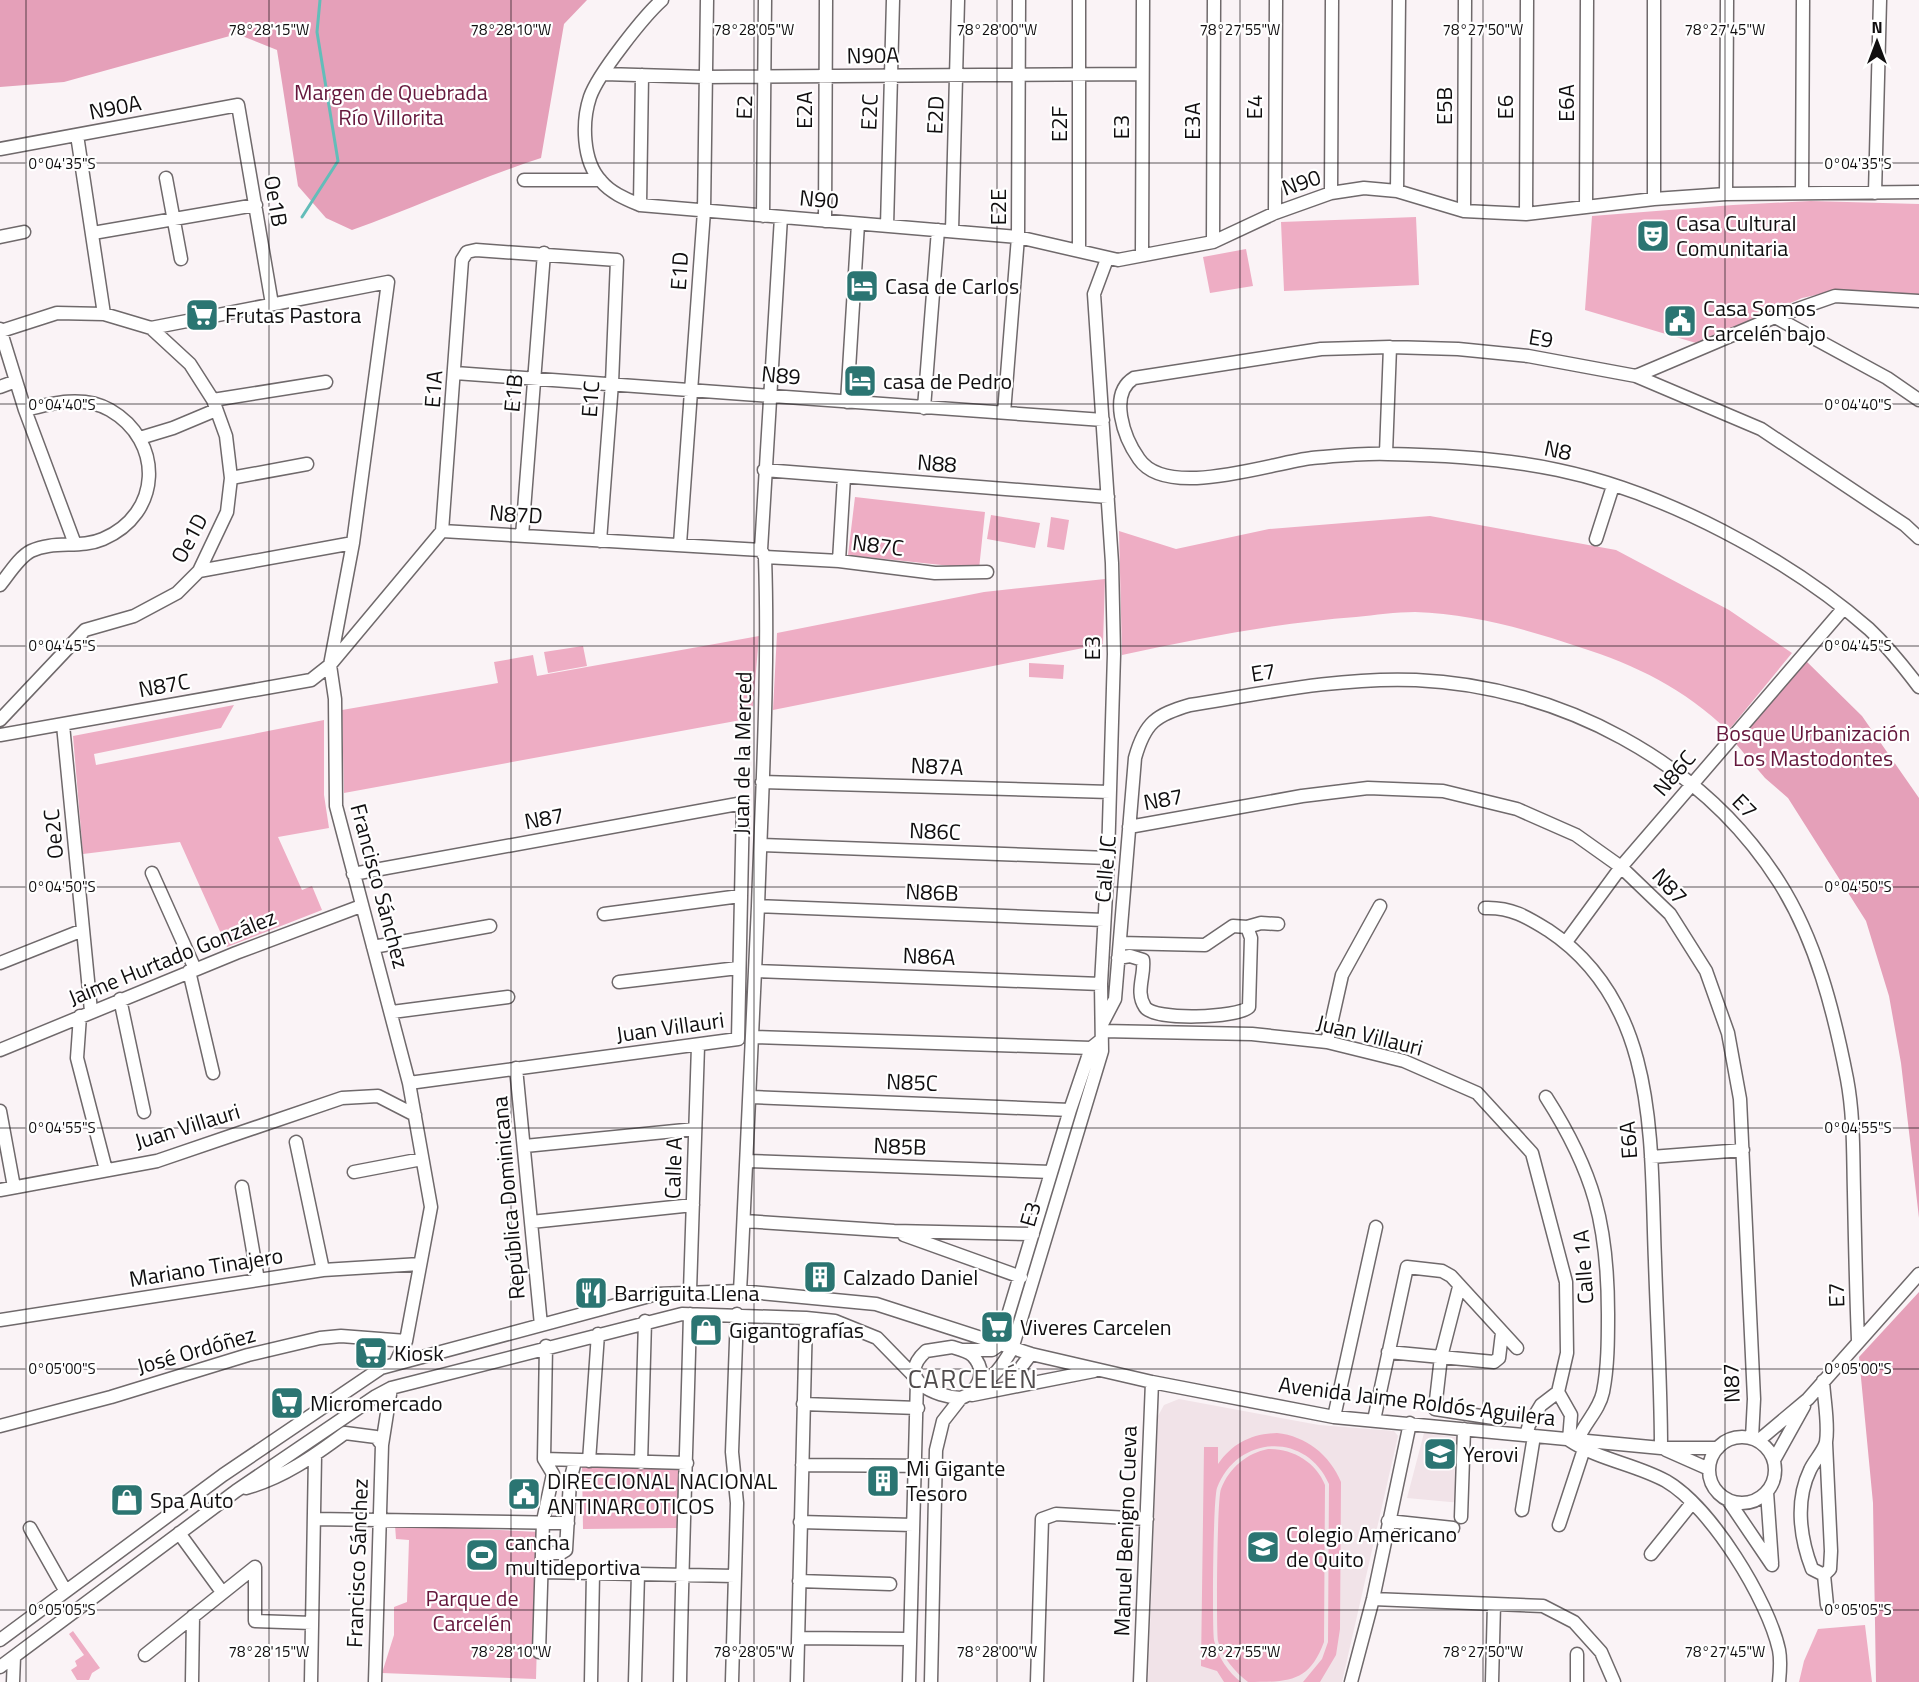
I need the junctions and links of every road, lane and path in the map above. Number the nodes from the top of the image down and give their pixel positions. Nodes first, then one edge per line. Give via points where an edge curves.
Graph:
1 (662, 0) edge
2 (707, 0) edge
3 (765, 0) edge
4 (826, 0) edge
5 (893, 0) edge
6 (958, 0) edge
7 (1019, 0) edge
8 (1079, 0) edge
9 (1143, 0) edge
10 (1214, 0) edge
11 (1276, 0) edge
12 (1332, 0) edge
13 (1399, 0) edge
14 (1465, 0) edge
15 (1527, 0) edge
16 (1587, 0) edge
17 (1654, 0) edge
18 (1727, 0) edge
19 (1803, 0) edge
20 (1880, 0) edge
21 (604, 74) junction
22 (1019, 74) junction
23 (1080, 74) junction
24 (1142, 74) junction
25 (642, 75) junction
26 (957, 75) junction
27 (765, 76) junction
28 (891, 76) junction
29 (704, 77) junction
30 (825, 77) junction
31 (238, 105) joint
32 (77, 135) junction
33 (0, 149) edge
34 (166, 178) dead end
35 (524, 180) dead end
36 (598, 180) junction
37 (1397, 191) junction
38 (1802, 192) junction
39 (1919, 192) edge
40 (1331, 193) junction
41 (1875, 193) junction
42 (1726, 194) junction
43 (1654, 199) junction
44 (256, 205) junction
45 (640, 205) junction
46 (1586, 207) junction
47 (704, 211) junction
48 (1464, 211) junction
49 (1275, 213) junction
50 (1526, 214) junction
51 (763, 216) junction
52 (781, 217) junction
53 (174, 219) junction
54 (825, 221) junction
55 (858, 224) junction
56 (887, 226) junction
57 (938, 230) junction
58 (952, 231) junction
59 (24, 232) dead end
60 (93, 233) junction
61 (0, 237) edge
62 (1018, 237) junction
63 (1213, 242) junction
64 (1079, 249) junction
65 (544, 253) junction
66 (1142, 254) junction
67 (181, 258) dead end
68 (1107, 259) junction
69 (1919, 301) edge
70 (272, 304) junction
71 (104, 314) junction
72 (1775, 317) junction
73 (151, 328) junction
74 (0, 330) edge
75 (1389, 347) junction
76 (455, 373) junction
77 (1636, 376) junction
78 (535, 379) junction
79 (16, 381) junction
80 (326, 382) dead end
81 (612, 383) junction
82 (0, 387) edge
83 (692, 390) junction
84 (769, 395) junction
85 (1919, 400) edge
86 (847, 402) junction
87 (215, 405) junction
88 (924, 408) junction
89 (25, 410) junction
90 (1004, 413) junction
91 (1103, 420) junction
92 (140, 438) junction
93 (1134, 452) joint
94 (1386, 453) junction
95 (307, 464) dead end
96 (764, 470) junction
97 (844, 477) junction
98 (231, 478) junction
99 (1613, 486) junction
100 (1108, 497) junction
101 (442, 531) junction
102 (522, 536) junction
103 (1596, 538) dead end
104 (1919, 538) edge
105 (600, 541) junction
106 (353, 543) junction
107 (75, 544) junction
108 (680, 544) junction
109 (763, 553) junction
110 (839, 561) junction
111 (199, 571) junction
112 (987, 572) dead end
113 (0, 585) edge
114 (1843, 609) junction
115 (330, 665) junction
116 (1919, 687) edge
117 (0, 720) edge
118 (1152, 721) joint
119 (63, 725) junction
120 (0, 735) edge
121 (762, 782) junction
122 (1692, 784) junction
123 (1110, 792) junction
124 (743, 803) joint
125 (1129, 827) junction
126 (761, 845) junction
127 (1108, 858) junction
128 (1622, 867) junction
129 (152, 873) dead end
130 (353, 874) junction
131 (740, 896) junction
132 (361, 906) junction
133 (758, 906) junction
134 (1380, 906) dead end
135 (1485, 908) dead end
136 (604, 914) dead end
137 (1104, 920) junction
138 (1278, 924) dead end
139 (490, 926) dead end
140 (1247, 927) junction
141 (83, 930) junction
142 (1566, 942) junction
143 (1120, 943) junction
144 (373, 947) junction
145 (1118, 958) junction
146 (0, 963) edge
147 (738, 969) junction
148 (192, 970) junction
149 (756, 971) junction
150 (619, 982) dead end
151 (1101, 984) junction
152 (508, 997) dead end
153 (120, 999) junction
154 (392, 1012) junction
155 (85, 1013) junction
156 (1099, 1035) junction
157 (753, 1037) junction
158 (1327, 1042) junction
159 (698, 1046) junction
160 (0, 1050) edge
161 (516, 1068) junction
162 (213, 1073) dead end
163 (409, 1083) junction
164 (752, 1097) junction
165 (1546, 1097) dead end
166 (1070, 1110) junction
167 (0, 1111) edge
168 (144, 1112) dead end
169 (415, 1115) junction
170 (695, 1129) junction
171 (296, 1142) dead end
172 (525, 1146) junction
173 (1743, 1150) junction
174 (1651, 1156) junction
175 (422, 1159) junction
176 (747, 1161) junction
177 (106, 1170) junction
178 (354, 1172) dead end
179 (1052, 1172) junction
180 (14, 1187) junction
181 (242, 1187) dead end
182 (0, 1190) edge
183 (693, 1205) junction
184 (744, 1221) junction
185 (531, 1222) junction
186 (1376, 1227) dead end
187 (894, 1231) junction
188 (1033, 1234) junction
189 (420, 1264) junction
190 (323, 1270) junction
191 (1919, 1274) edge
192 (1020, 1277) junction
193 (258, 1280) junction
194 (1460, 1287) junction
195 (690, 1291) junction
196 (740, 1291) junction
197 (690, 1314) junction
198 (737, 1314) junction
199 (806, 1318) junction
200 (0, 1320) edge
201 (645, 1321) junction
202 (541, 1325) junction
203 (598, 1334) junction
204 (1502, 1334) junction
205 (1858, 1340) junction
206 (406, 1341) junction
207 (546, 1346) junction
208 (1006, 1347) junction
209 (1517, 1348) dead end
210 (962, 1350) junction
211 (1388, 1352) junction
212 (1031, 1354) junction
213 (1441, 1357) junction
214 (396, 1362) junction
215 (1099, 1370) junction
216 (917, 1379) junction
217 (1823, 1381) junction
218 (1152, 1382) junction
219 (1016, 1386) junction
220 (391, 1388) junction
221 (1558, 1392) junction
222 (968, 1394) junction
223 (1808, 1399) junction
224 (803, 1404) junction
225 (918, 1408) junction
226 (1334, 1417) junction
227 (1500, 1419) dead end
228 (1374, 1420) junction
229 (1410, 1423) junction
230 (0, 1426) edge
231 (1464, 1429) junction
232 (1530, 1436) junction
233 (1755, 1440) junction
234 (1577, 1443) junction
235 (1826, 1443) junction
236 (382, 1445) junction
237 (1661, 1448) junction
238 (1718, 1448) junction
239 (315, 1455) junction
240 (544, 1460) junction
241 (1774, 1460) junction
242 (576, 1461) junction
243 (590, 1461) junction
244 (641, 1463) junction
245 (687, 1463) junction
246 (802, 1465) junction
247 (936, 1466) junction
248 (915, 1467) junction
249 (1709, 1469) junction
250 (552, 1471) junction
251 (223, 1475) junction
252 (570, 1481) junction
253 (236, 1491) junction
254 (1767, 1492) junction
255 (1728, 1500) junction
256 (1692, 1503) junction
257 (1522, 1510) dead end
258 (1461, 1517) dead end
259 (380, 1518) junction
260 (314, 1519) junction
261 (1147, 1519) junction
262 (543, 1521) junction
263 (1388, 1521) junction
264 (568, 1522) junction
265 (800, 1522) junction
266 (1559, 1525) dead end
267 (913, 1526) junction
268 (30, 1528) dead end
269 (150, 1528) junction
270 (1453, 1528) dead end
271 (179, 1533) junction
272 (164, 1545) junction
273 (542, 1553) junction
274 (1651, 1554) dead end
275 (542, 1572) junction
276 (593, 1573) junction
277 (638, 1574) junction
278 (1824, 1575) junction
279 (682, 1576) junction
280 (735, 1576) junction
281 (799, 1581) junction
282 (890, 1584) dead end
283 (65, 1590) junction
284 (222, 1592) junction
285 (1373, 1599) junction
286 (1494, 1604) junction
287 (1827, 1605) dead end
288 (193, 1616) junction
289 (312, 1623) junction
290 (798, 1638) junction
291 (909, 1639) junction
292 (0, 1640) edge
293 (539, 1652) dead end
294 (1577, 1654) dead end
295 (145, 1655) dead end
296 (14, 1657) junction
297 (0, 1667) edge
298 (13, 1682) edge
299 (192, 1682) edge
300 (311, 1682) edge
301 (375, 1682) edge
302 (591, 1682) edge
303 (635, 1682) edge
304 (680, 1682) edge
305 (732, 1682) edge
306 (797, 1682) edge
307 (909, 1682) edge
308 (931, 1682) edge
309 (1036, 1682) edge
310 (1140, 1682) edge
311 (1351, 1682) edge
312 (1492, 1682) edge
313 (1577, 1682) edge
314 (1614, 1682) edge
315 (1779, 1682) edge

1 - 21 street
2 - 29 street, E1D
3 - 27 street, E2
4 - 30 street, E2A
5 - 28 street, E2C
6 - 26 street, E2D
7 - 22 street, E2E
8 - 23 street, E2F
9 - 24 street, E3
10 - 63 street, E3A
11 - 49 street, E4
12 - 40 street
13 - 37 street
14 - 48 street, E5B
15 - 50 street, E6
16 - 46 street, E6A
17 - 43 street
18 - 42 street
19 - 38 street
20 - 41 street
21 - 25 street, N90A
21 - 36 street via 591,96 585,125 587,152
22 - 23 street, N90A
22 - 26 street, N90A
22 - 62 street, E2E
23 - 24 street, N90A
23 - 64 street, E2F
24 - 66 street, E3
25 - 29 street, N90A
25 - 45 street
26 - 28 street, N90A
26 - 58 street, E2D
27 - 29 street, N90A
27 - 30 street, N90A
27 - 51 street, E2
28 - 30 street, N90A
28 - 56 street, E2C
29 - 47 street, E1D
30 - 54 street, E2A
31 - 32 street, N90A
31 - 44 street, Oe1B
32 - 33 street, N90A
32 - 60 street
34 - 53 street
35 - 36 street
36 - 45 street
37 - 40 street, N90 via 1364,188
37 - 48 street, N90
38 - 41 street, N90
38 - 42 street, N90
39 - 41 street, N90
40 - 49 street, N90
42 - 43 street, N90
43 - 46 street, N90
44 - 53 street
44 - 70 street, Oe1B
45 - 47 street, N90
46 - 50 street, N90
47 - 51 street, N90
47 - 83 street, E1D
48 - 50 street, N90
49 - 63 street, N90
51 - 52 street, N90
52 - 54 street, N90
52 - 84 street, Juan de la Merced
53 - 60 street
53 - 67 street
54 - 55 street, N90
55 - 56 street, N90
55 - 86 street
56 - 57 street, N90
57 - 58 street, N90
57 - 88 street
58 - 62 street, N90
59 - 61 street
60 - 71 street
62 - 64 street, N90
62 - 90 street, E2E
63 - 66 street, N90
64 - 68 street, N90
65 - 76 street, E1A via 467,252 462,260
65 - 78 street, E1B
65 - 81 street, E1C via 617,260
66 - 68 street, N90
68 - 91 street, E3 via 1094,294
69 - 72 street via 1835,296
70 - 73 street
70 - 106 street, Francisco Sánchez via 388,282
71 - 73 street
71 - 74 street via 57,313
72 - 77 street
72 - 85 street via 1887,378
73 - 87 street, Oe1D via 190,364
74 - 79 street
75 - 77 street, E9 via 1528,356
75 - 93 street, E9 via 1321,349 1145,376 1126,383 1121,393 1122,418
75 - 94 street
76 - 78 street, N89
76 - 101 street, E1A
77 - 104 street, E9 via 1761,429
78 - 81 street, N89
78 - 102 street, E1B
79 - 82 street
79 - 89 street
80 - 87 street
81 - 83 street, N89
81 - 105 street, E1C
83 - 84 street, N89
83 - 108 street, E1D
84 - 86 street, N89
84 - 96 street, Juan de la Merced
86 - 88 street, N89
87 - 92 street via 173,428
87 - 98 street, Oe1D via 226,436
88 - 90 street, N89
89 - 92 street via 62,401 100,405 127,420
89 - 107 street
90 - 91 street, N89
91 - 100 street, E3
92 - 107 street via 150,466 145,500 128,525 102,540
93 - 94 street, N8 via 1145,467 1190,479 1311,458
94 - 99 street, N8 via 1484,459 1558,470
95 - 98 street
96 - 97 street, N88
96 - 109 street, Juan de la Merced
97 - 100 street, N88
97 - 110 street
98 - 111 street, Oe1D via 227,512
99 - 103 street
99 - 114 street, N8 via 1697,518 1784,567
100 - 123 street, E3 via 1113,642 1105,716
101 - 102 street, N87D
101 - 115 street
102 - 105 street, N87D
105 - 108 street, N87D
106 - 111 street
106 - 115 street, Francisco Sánchez
107 - 113 street via 51,544 32,551
108 - 109 street, N87D
109 - 110 street, N87C
109 - 121 street, Juan de la Merced via 766,618
110 - 112 street, N87C via 935,573
111 - 117 street, Oe1D via 177,593 134,616 85,630
114 - 116 street, N8 via 1870,630
114 - 122 street, N86C
115 - 119 street, N87C via 311,680
115 - 130 street, Francisco Sánchez via 335,699 336,806
118 - 122 street, E7 via 1168,711 1190,705 1350,681 1417,680 1490,689 1559,709 1632,742
118 - 125 street, Calle JC via 1141,736 1135,758
119 - 120 street, N87C
119 - 141 street, Oe2C
121 - 123 street, N87A
121 - 126 street, Juan de la Merced
122 - 128 street, N86C
122 - 205 street, E7 via 1743,831 1780,883 1811,945 1834,1017 1848,1083 1852,1130
123 - 127 street, E3
124 - 130 street, N87
124 - 131 street, Juan Villauri
125 - 128 street, N87 via 1324,793 1368,788 1443,791 1517,808 1576,835
125 - 143 street, Calle JC
126 - 127 street, N86C
126 - 133 street, Juan de la Merced
127 - 137 street, E3
128 - 142 street, N86C
128 - 173 street, N87 via 1670,914 1706,971 1728,1033 1740,1098
129 - 148 street
130 - 132 street, Francisco Sánchez
131 - 136 street
131 - 147 street, Juan Villauri
132 - 144 street, Francisco Sánchez
132 - 148 street, Jaime Hurtado González
133 - 137 street, N86B
133 - 149 street, Juan de la Merced
134 - 158 street via 1342,975
135 - 142 street, E6A via 1504,907
137 - 151 street, E3
138 - 140 street
139 - 144 street
140 - 143 street via 1233,926 1205,945
140 - 145 street via 1251,938 1250,998 1244,1012 1168,1017 1154,1014 1146,1010 1141,996 1143,960
141 - 146 street
141 - 155 street, Oe2C
142 - 174 street, E6A via 1604,981 1632,1039 1646,1095
143 - 145 street, Calle JC
144 - 154 street, Francisco Sánchez
145 - 156 street, Calle JC via 1115,999
147 - 150 street
147 - 159 street, Juan Villauri via 738,1039
148 - 153 street, Jaime Hurtado González
148 - 162 street
149 - 151 street, N86A
149 - 157 street, Juan de la Merced
151 - 156 street, E3
152 - 154 street
153 - 155 street, Jaime Hurtado González
153 - 168 street
154 - 163 street, Francisco Sánchez
155 - 160 street, Jaime Hurtado González
155 - 177 street, Oe2C via 77,1058
156 - 157 street, Juan Villauri
156 - 158 street, Juan Villauri via 1252,1034
156 - 166 street, E3
156 - 208 street, E3 via 1102,1051
157 - 164 street, Juan de la Merced
158 - 221 street, Juan Villauri via 1404,1061 1477,1094 1532,1153 1566,1282 1568,1353
159 - 161 street, Juan Villauri
159 - 170 street, Calle A
161 - 163 street, Juan Villauri
161 - 172 street, República Dominicana
163 - 169 street, Francisco Sánchez
164 - 166 street, N85C
164 - 176 street, Juan de la Merced
165 - 234 street, Calle 1A via 1584,1163 1605,1243 1608,1343 1603,1392
166 - 179 street, E3
167 - 180 street
169 - 175 street, Francisco Sánchez
169 - 177 street, Juan Villauri via 378,1096 342,1098 157,1161
170 - 172 street
170 - 183 street, Calle A
171 - 190 street
172 - 185 street, República Dominicana
173 - 174 street
173 - 233 street, N87
174 - 237 street, E6A
175 - 178 street
175 - 189 street, Francisco Sánchez via 430,1206
176 - 179 street, N85B
176 - 184 street, Juan de la Merced
177 - 180 street, Juan Villauri
179 - 188 street, E3
180 - 182 street, Juan Villauri
181 - 193 street
183 - 185 street
183 - 195 street, Calle A
184 - 187 street
184 - 196 street, Juan de la Merced
185 - 202 street, República Dominicana
186 - 226 street
187 - 188 street
187 - 192 street
188 - 192 street, E3
189 - 190 street, Mariano Tinajero
189 - 206 street, Francisco Sánchez
190 - 193 street, Mariano Tinajero
191 - 205 street
192 - 208 street, E3
193 - 200 street, Mariano Tinajero
194 - 204 street
194 - 211 street via 1446,1272 1407,1267
194 - 213 street
195 - 196 street
195 - 202 street via 657,1294
196 - 208 street via 876,1304
197 - 198 street
197 - 201 street
197 - 245 street
198 - 199 street
198 - 280 street via 732,1452 737,1482
199 - 216 street via 835,1322 877,1338
199 - 224 street
201 - 203 street
201 - 244 street
202 - 214 street
203 - 207 street
203 - 243 street
204 - 209 street
204 - 213 street via 1499,1358 1494,1362
205 - 217 street
206 - 214 street, Francisco Sánchez
206 - 230 street, José Ordóñez via 340,1335 320,1338
207 - 220 street
207 - 240 street
208 - 210 street
208 - 212 street, Avenida Jaime Roldós Aguilera
208 - 222 street, E3 via 999,1370
210 - 216 street via 942,1347 926,1351 916,1365
210 - 222 street via 974,1357 979,1367 980,1378
211 - 213 street
211 - 228 street
212 - 215 street, Avenida Jaime Roldós Aguilera
212 - 219 street via 1022,1366
213 - 227 street via 1434,1407 1437,1411
214 - 251 street via 365,1377
215 - 218 street, Avenida Jaime Roldós Aguilera
215 - 219 street
216 - 222 street via 935,1394
216 - 225 street
217 - 223 street
217 - 235 street
218 - 226 street, Avenida Jaime Roldós Aguilera
218 - 261 street, Manuel Benigno Cueva
219 - 222 street
220 - 236 street, Francisco Sánchez
220 - 253 street
221 - 232 street via 1541,1405 1529,1425
221 - 234 street via 1571,1415
222 - 247 street, E3 via 950,1408 940,1428
223 - 233 street
223 - 241 street
224 - 225 street
224 - 246 street
225 - 248 street
226 - 228 street, Avenida Jaime Roldós Aguilera
228 - 229 street, Avenida Jaime Roldós Aguilera
229 - 231 street, Avenida Jaime Roldós Aguilera
229 - 263 street
231 - 232 street, Avenida Jaime Roldós Aguilera
231 - 258 street
232 - 234 street, Avenida Jaime Roldós Aguilera
232 - 257 street
233 - 238 street via 1734,1438
233 - 241 street via 1771,1452
234 - 237 street, Avenida Jaime Roldós Aguilera
234 - 256 street via 1666,1481
234 - 266 street
235 - 278 street via 1831,1551 1830,1569
235 - 278 street via 1810,1469 1801,1506 1809,1561 1812,1569
236 - 239 street via 376,1437 345,1433
236 - 259 street, Francisco Sánchez
237 - 238 street, Avenida Jaime Roldós Aguilera
237 - 249 street, Avenida Jaime Roldós Aguilera
238 - 249 street
239 - 253 street via 267,1482
239 - 260 street
240 - 242 street
240 - 250 street
241 - 254 street via 1775,1477
242 - 243 street
242 - 252 street
243 - 244 street
244 - 245 street
245 - 279 street
246 - 248 street
246 - 265 street
247 - 248 street
247 - 308 street, E3
248 - 267 street
249 - 255 street via 1712,1484
250 - 252 street via 566,1475
250 - 262 street
251 - 253 street
251 - 269 street
252 - 264 street
253 - 271 street
254 - 255 street via 1753,1502
254 - 255 street via 1772,1564
256 - 274 street
256 - 315 street via 1734,1555 1754,1589 1779,1652
259 - 260 street
259 - 262 street
259 - 301 street, Francisco Sánchez
260 - 289 street
261 - 309 street via 1056,1514 1042,1519
261 - 310 street, Manuel Benigno Cueva
262 - 264 street
262 - 273 street
263 - 270 street
263 - 285 street
264 - 273 street via 565,1552
265 - 267 street
265 - 281 street
267 - 291 street
268 - 283 street
269 - 272 street
269 - 283 street
271 - 272 street
271 - 284 street
272 - 296 street
273 - 275 street
275 - 276 street
275 - 293 street
276 - 277 street
276 - 302 street
277 - 279 street
277 - 303 street
278 - 287 street
279 - 280 street
279 - 304 street
280 - 305 street
281 - 282 street
281 - 290 street
283 - 292 street
284 - 288 street
284 - 289 street via 255,1567 255,1621
285 - 286 street
285 - 311 street
286 - 312 street
286 - 314 street via 1543,1606 1567,1617 1601,1652
288 - 295 street
288 - 299 street
289 - 300 street
290 - 291 street
290 - 306 street
291 - 307 street
294 - 313 street
296 - 297 street
296 - 298 street

